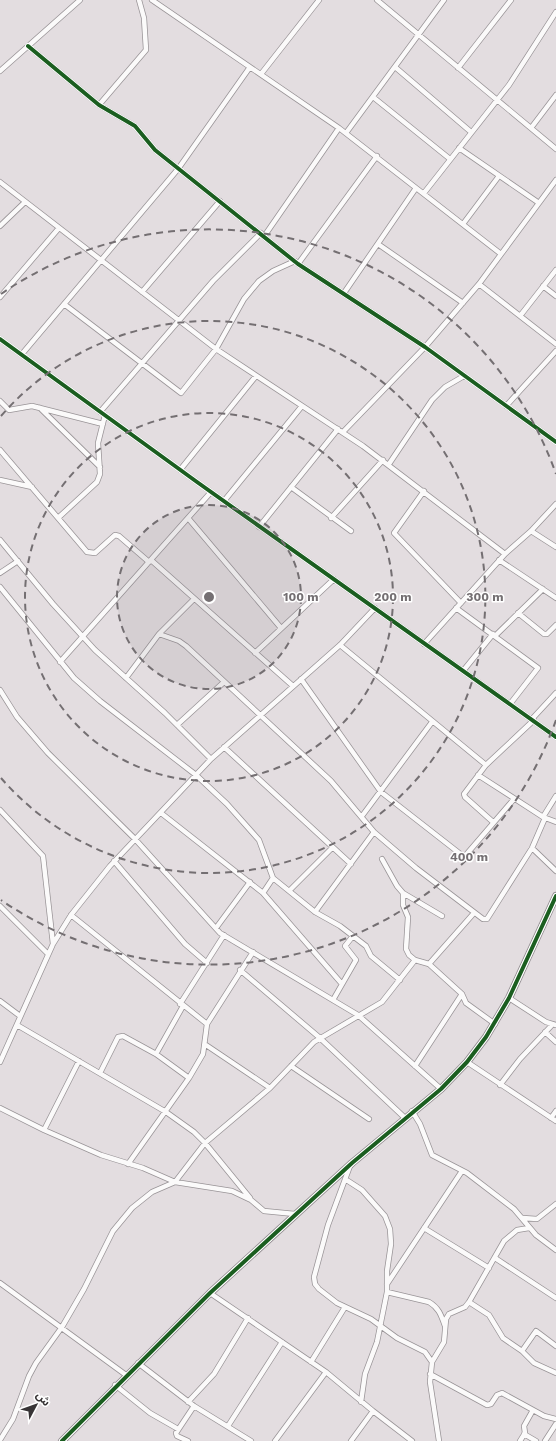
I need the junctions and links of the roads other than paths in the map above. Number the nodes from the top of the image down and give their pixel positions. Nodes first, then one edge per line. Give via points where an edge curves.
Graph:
1 (80, 0) edge
2 (139, 0) edge
3 (152, 0) edge
4 (319, 0) edge
5 (377, 0) edge
6 (444, 0) edge
7 (511, 0) edge
8 (556, 12) edge
9 (419, 35) junction
10 (28, 46) junction
11 (250, 67) junction
12 (395, 67) junction
13 (458, 68) junction
14 (0, 71) edge
15 (261, 74) junction
16 (556, 95) edge
17 (373, 97) junction
18 (496, 100) junction
19 (99, 105) junction
20 (339, 128) junction
21 (531, 128) junction
22 (471, 132) junction
23 (346, 133) junction
24 (459, 148) junction
25 (556, 149) edge
26 (377, 156) junction
27 (450, 159) junction
28 (178, 169) junction
29 (499, 176) junction
30 (556, 180) edge
31 (0, 182) edge
32 (416, 188) junction
33 (424, 193) junction
34 (220, 201) junction
35 (25, 202) junction
36 (538, 203) junction
37 (463, 224) junction
38 (0, 226) edge
39 (59, 228) junction
40 (263, 234) junction
41 (378, 244) junction
42 (501, 254) junction
43 (102, 260) junction
44 (297, 262) junction
45 (556, 270) edge
46 (479, 284) junction
47 (544, 286) junction
48 (142, 292) junction
49 (344, 293) junction
50 (556, 296) edge
51 (0, 297) edge
52 (462, 303) junction
53 (64, 304) junction
54 (520, 316) junction
55 (178, 320) junction
56 (0, 339) edge
57 (556, 344) edge
58 (425, 348) junction
59 (216, 349) junction
60 (556, 351) edge
61 (22, 354) junction
62 (143, 364) junction
63 (256, 376) junction
64 (464, 376) junction
65 (0, 401) edge
66 (302, 406) junction
67 (506, 406) junction
68 (38, 407) junction
69 (100, 412) junction
70 (104, 415) junction
71 (103, 424) junction
72 (338, 429) junction
73 (343, 432) junction
74 (556, 442) edge
75 (0, 450) edge
76 (383, 460) junction
77 (389, 464) junction
78 (100, 467) junction
79 (180, 470) junction
80 (0, 480) edge
81 (32, 487) junction
82 (291, 487) junction
83 (424, 491) junction
84 (211, 492) junction
85 (224, 501) junction
86 (556, 504) edge
87 (58, 518) junction
88 (188, 518) junction
89 (331, 518) junction
90 (259, 526) junction
91 (351, 531) dead end
92 (530, 531) junction
93 (0, 540) edge
94 (556, 548) edge
95 (505, 554) junction
96 (499, 560) junction
97 (18, 561) junction
98 (150, 561) junction
99 (0, 573) edge
100 (334, 579) junction
101 (0, 588) edge
102 (543, 589) junction
103 (556, 598) edge
104 (194, 599) junction
105 (461, 603) junction
106 (375, 608) junction
107 (456, 608) junction
108 (518, 613) junction
109 (556, 624) edge
110 (281, 628) junction
111 (159, 634) junction
112 (494, 635) junction
113 (83, 637) junction
114 (424, 644) junction
115 (340, 645) junction
116 (255, 653) junction
117 (60, 662) junction
118 (463, 671) junction
119 (126, 678) junction
120 (301, 679) junction
121 (224, 682) junction
122 (293, 686) junction
123 (0, 690) edge
124 (556, 693) edge
125 (510, 704) junction
126 (259, 715) junction
127 (533, 720) junction
128 (432, 722) junction
129 (177, 725) junction
130 (556, 737) edge
131 (224, 747) junction
132 (211, 759) junction
133 (486, 765) junction
134 (196, 775) junction
135 (478, 775) junction
136 (381, 792) junction
137 (556, 796) edge
138 (514, 799) junction
139 (0, 810) edge
140 (161, 813) junction
141 (362, 816) junction
142 (544, 817) junction
143 (493, 822) junction
144 (556, 822) edge
145 (374, 832) junction
146 (135, 839) junction
147 (332, 848) junction
148 (532, 848) junction
149 (382, 859) dead end
150 (114, 861) junction
151 (351, 864) junction
152 (556, 871) edge
153 (273, 878) junction
154 (250, 882) junction
155 (289, 890) junction
156 (404, 892) junction
157 (263, 893) junction
158 (556, 896) edge
159 (0, 906) edge
160 (315, 912) junction
161 (474, 913) junction
162 (71, 915) junction
163 (442, 916) dead end
164 (216, 928) junction
165 (224, 935) junction
166 (353, 936) junction
167 (53, 944) junction
168 (253, 952) junction
169 (48, 954) junction
170 (415, 960) junction
171 (206, 963) junction
172 (430, 964) junction
173 (240, 970) junction
174 (400, 980) junction
175 (342, 984) junction
176 (462, 994) junction
177 (509, 998) junction
178 (333, 1000) junction
179 (0, 1001) edge
180 (182, 1005) junction
181 (358, 1015) junction
182 (20, 1016) junction
183 (207, 1024) junction
184 (495, 1024) junction
185 (17, 1025) junction
186 (554, 1025) edge
187 (545, 1032) junction
188 (320, 1038) junction
189 (556, 1042) edge
190 (206, 1045) junction
191 (156, 1054) junction
192 (79, 1061) junction
193 (0, 1062) edge
194 (467, 1062) junction
195 (291, 1066) junction
196 (415, 1066) junction
197 (100, 1073) junction
198 (189, 1078) junction
199 (500, 1085) junction
200 (270, 1088) junction
201 (441, 1089) junction
202 (0, 1108) edge
203 (412, 1111) junction
204 (556, 1111) edge
205 (166, 1112) junction
206 (405, 1118) junction
207 (551, 1118) junction
208 (369, 1119) dead end
209 (556, 1121) edge
210 (44, 1130) junction
211 (205, 1143) junction
212 (352, 1163) junction
213 (128, 1164) junction
214 (462, 1171) junction
215 (345, 1179) junction
216 (175, 1182) junction
217 (251, 1200) junction
218 (556, 1204) edge
219 (295, 1214) junction
220 (523, 1218) junction
221 (424, 1228) junction
222 (529, 1228) junction
223 (556, 1250) edge
224 (494, 1258) junction
225 (489, 1268) junction
226 (0, 1283) edge
227 (388, 1284) junction
228 (210, 1292) junction
229 (388, 1292) junction
230 (556, 1298) edge
231 (469, 1302) junction
232 (345, 1307) junction
233 (248, 1318) junction
234 (380, 1326) junction
235 (445, 1327) junction
236 (62, 1328) junction
237 (282, 1342) junction
238 (555, 1343) edge
239 (522, 1351) junction
240 (311, 1362) junction
241 (432, 1362) junction
242 (138, 1363) junction
243 (326, 1372) junction
244 (556, 1373) edge
245 (430, 1374) junction
246 (126, 1375) junction
247 (115, 1385) junction
248 (188, 1402) junction
249 (361, 1402) junction
250 (194, 1406) junction
251 (533, 1410) junction
252 (373, 1411) junction
253 (556, 1419) edge
254 (556, 1424) edge
255 (228, 1426) junction
256 (178, 1429) junction
257 (524, 1434) junction
258 (438, 1439) edge
259 (0, 1440) edge
260 (62, 1441) edge
261 (188, 1441) edge
262 (251, 1441) edge
263 (275, 1441) edge
264 (351, 1441) edge
265 (412, 1441) edge
266 (445, 1441) edge
267 (520, 1441) edge
268 (536, 1441) edge
269 (545, 1441) edge

1 - 10 street
2 - 19 street via 144,18 146,50
3 - 11 street
4 - 15 street
5 - 9 street
6 - 9 street
7 - 13 street
8 - 18 street via 509,85
9 - 12 street
9 - 13 street
10 - 14 street
10 - 19 street
11 - 15 street
11 - 28 street
12 - 17 street
12 - 22 street
13 - 18 street
15 - 20 street
16 - 21 street
17 - 23 street
17 - 27 street
18 - 21 street
18 - 22 street
19 - 28 street via 135,126 155,150
20 - 23 street
20 - 40 street
21 - 25 street
22 - 24 street
23 - 26 street
24 - 27 street
24 - 29 street
26 - 32 street
26 - 44 street
27 - 33 street
28 - 34 street
28 - 43 street
29 - 36 street
29 - 37 street
30 - 36 street
31 - 35 street
32 - 33 street
32 - 41 street
33 - 37 street
34 - 40 street
34 - 48 street
35 - 38 street
35 - 39 street
36 - 42 street
37 - 42 street
39 - 43 street
39 - 51 street
40 - 44 street
40 - 55 street via 213,281
41 - 49 street
41 - 52 street
42 - 46 street
43 - 48 street
43 - 53 street
44 - 49 street
44 - 59 street via 273,271 259,281 244,299
45 - 47 street
46 - 52 street
46 - 54 street
47 - 50 street
47 - 54 street
48 - 55 street
49 - 58 street
52 - 58 street
53 - 61 street
53 - 62 street
54 - 57 street
55 - 59 street
55 - 62 street
56 - 61 street
58 - 64 street
58 - 73 street
59 - 62 street via 181,392
59 - 63 street
60 - 67 street
61 - 69 street
62 - 69 street
63 - 66 street
63 - 79 street
64 - 67 street
64 - 77 street via 445,387 432,400
65 - 68 street via 9,410 26,406
66 - 72 street
66 - 85 street
67 - 74 street
68 - 71 street
68 - 78 street
69 - 70 street
70 - 71 street
70 - 79 street
71 - 78 street via 98,443
72 - 73 street
72 - 82 street
73 - 76 street
75 - 81 street
76 - 77 street
76 - 89 street
77 - 83 street
78 - 87 street via 97,482
79 - 84 street
80 - 81 street
81 - 87 street
82 - 89 street
82 - 90 street
83 - 95 street
83 - 105 street via 394,533
84 - 85 street
84 - 88 street
85 - 90 street
86 - 92 street
87 - 98 street via 91,553 95,553 115,535
88 - 98 street
88 - 110 street
89 - 91 street
90 - 100 street
92 - 94 street
92 - 95 street
93 - 97 street
95 - 96 street
96 - 102 street
96 - 105 street
97 - 99 street
97 - 113 street
98 - 104 street
98 - 113 street
100 - 106 street
100 - 110 street
101 - 117 street
102 - 103 street
102 - 108 street
104 - 111 street
104 - 116 street
105 - 107 street
106 - 114 street
106 - 115 street
107 - 112 street
107 - 114 street
108 - 109 street via 544,634
108 - 112 street
110 - 116 street
111 - 119 street
111 - 121 street via 182,643
112 - 118 street
112 - 125 street via 538,669
113 - 117 street
113 - 119 street
114 - 118 street
115 - 120 street
115 - 128 street
116 - 122 street
117 - 134 street via 100,701
118 - 125 street
119 - 129 street
120 - 122 street
120 - 136 street
121 - 126 street
121 - 129 street
122 - 126 street
123 - 146 street via 17,717 48,753
124 - 127 street
125 - 127 street
126 - 131 street
126 - 141 street via 331,781
127 - 130 street
127 - 133 street
128 - 133 street
128 - 136 street
129 - 132 street
131 - 132 street
131 - 147 street
132 - 134 street
133 - 135 street
134 - 140 street
134 - 153 street via 258,838
135 - 138 street
135 - 143 street via 464,795
136 - 141 street
136 - 143 street via 464,857
137 - 142 street
138 - 142 street
138 - 143 street
139 - 167 street via 43,856
140 - 146 street
140 - 154 street
141 - 145 street
142 - 144 street
142 - 148 street
145 - 151 street
145 - 161 street
146 - 150 street
146 - 164 street
147 - 151 street
147 - 155 street
148 - 152 street
148 - 161 street via 487,919
149 - 156 street via 397,886
150 - 162 street
150 - 171 street via 185,944
151 - 160 street
153 - 155 street
153 - 157 street
154 - 157 street
154 - 164 street
155 - 160 street
156 - 163 street
156 - 170 street via 403,905 408,917 406,949
157 - 175 street
158 - 177 street
159 - 169 street
160 - 166 street
161 - 172 street
162 - 167 street
162 - 180 street
164 - 165 street
165 - 168 street
165 - 171 street
166 - 174 street
166 - 175 street via 345,946 356,960
167 - 169 street
168 - 173 street
168 - 178 street
169 - 182 street
170 - 172 street
170 - 174 street
171 - 180 street
172 - 176 street
173 - 183 street
173 - 188 street
174 - 181 street via 382,1002
175 - 178 street
176 - 184 street via 466,1003
176 - 196 street
177 - 184 street
177 - 186 street
178 - 181 street
179 - 182 street
180 - 183 street
180 - 191 street
181 - 188 street
181 - 196 street
182 - 185 street
183 - 190 street
184 - 194 street
185 - 192 street
185 - 193 street
186 - 187 street
187 - 189 street
187 - 199 street
188 - 195 street
188 - 206 street
190 - 198 street
190 - 200 street
191 - 197 street via 120,1036
191 - 198 street
192 - 197 street
192 - 210 street
194 - 199 street
194 - 201 street
195 - 200 street
195 - 208 street
196 - 201 street
197 - 205 street
198 - 205 street
199 - 207 street
200 - 211 street
201 - 203 street
202 - 210 street
203 - 206 street
203 - 214 street via 432,1155
204 - 207 street
205 - 211 street
205 - 213 street
206 - 212 street
207 - 209 street
210 - 213 street
211 - 216 street
211 - 217 street
212 - 215 street
212 - 219 street
213 - 216 street
214 - 220 street
214 - 221 street
215 - 227 street via 362,1190 385,1216 390,1229 391,1244
215 - 232 street via 328,1225 314,1277 319,1290
216 - 217 street via 190,1186 222,1188
216 - 236 street via 152,1192 132,1208 113,1232
217 - 219 street via 264,1211
218 - 220 street via 537,1219
219 - 228 street
220 - 222 street
221 - 225 street
221 - 227 street
222 - 223 street
222 - 224 street via 511,1234
224 - 225 street
224 - 230 street
225 - 231 street
226 - 236 street
227 - 229 street
228 - 233 street
228 - 242 street
229 - 234 street
229 - 235 street via 429,1302 440,1311
231 - 235 street via 465,1307 450,1314
231 - 239 street via 489,1315 503,1338
232 - 234 street via 360,1312
232 - 240 street
233 - 237 street
233 - 248 street via 214,1374
234 - 241 street via 425,1352
234 - 249 street via 374,1352 365,1374
235 - 241 street via 444,1342
236 - 246 street
236 - 259 street via 36,1364 13,1419
237 - 240 street
237 - 255 street
238 - 239 street via 536,1331
239 - 244 street via 534,1363
240 - 243 street
241 - 245 street
242 - 246 street
242 - 248 street
243 - 249 street
243 - 263 street
245 - 251 street via 487,1405 502,1393
245 - 258 street
246 - 247 street
247 - 256 street via 150,1413
247 - 260 street
248 - 250 street
249 - 252 street
250 - 255 street
250 - 256 street
251 - 253 street
251 - 257 street via 524,1426
252 - 264 street
252 - 265 street
254 - 269 street
255 - 262 street
256 - 261 street via 177,1436
257 - 267 street
257 - 268 street
258 - 266 street

